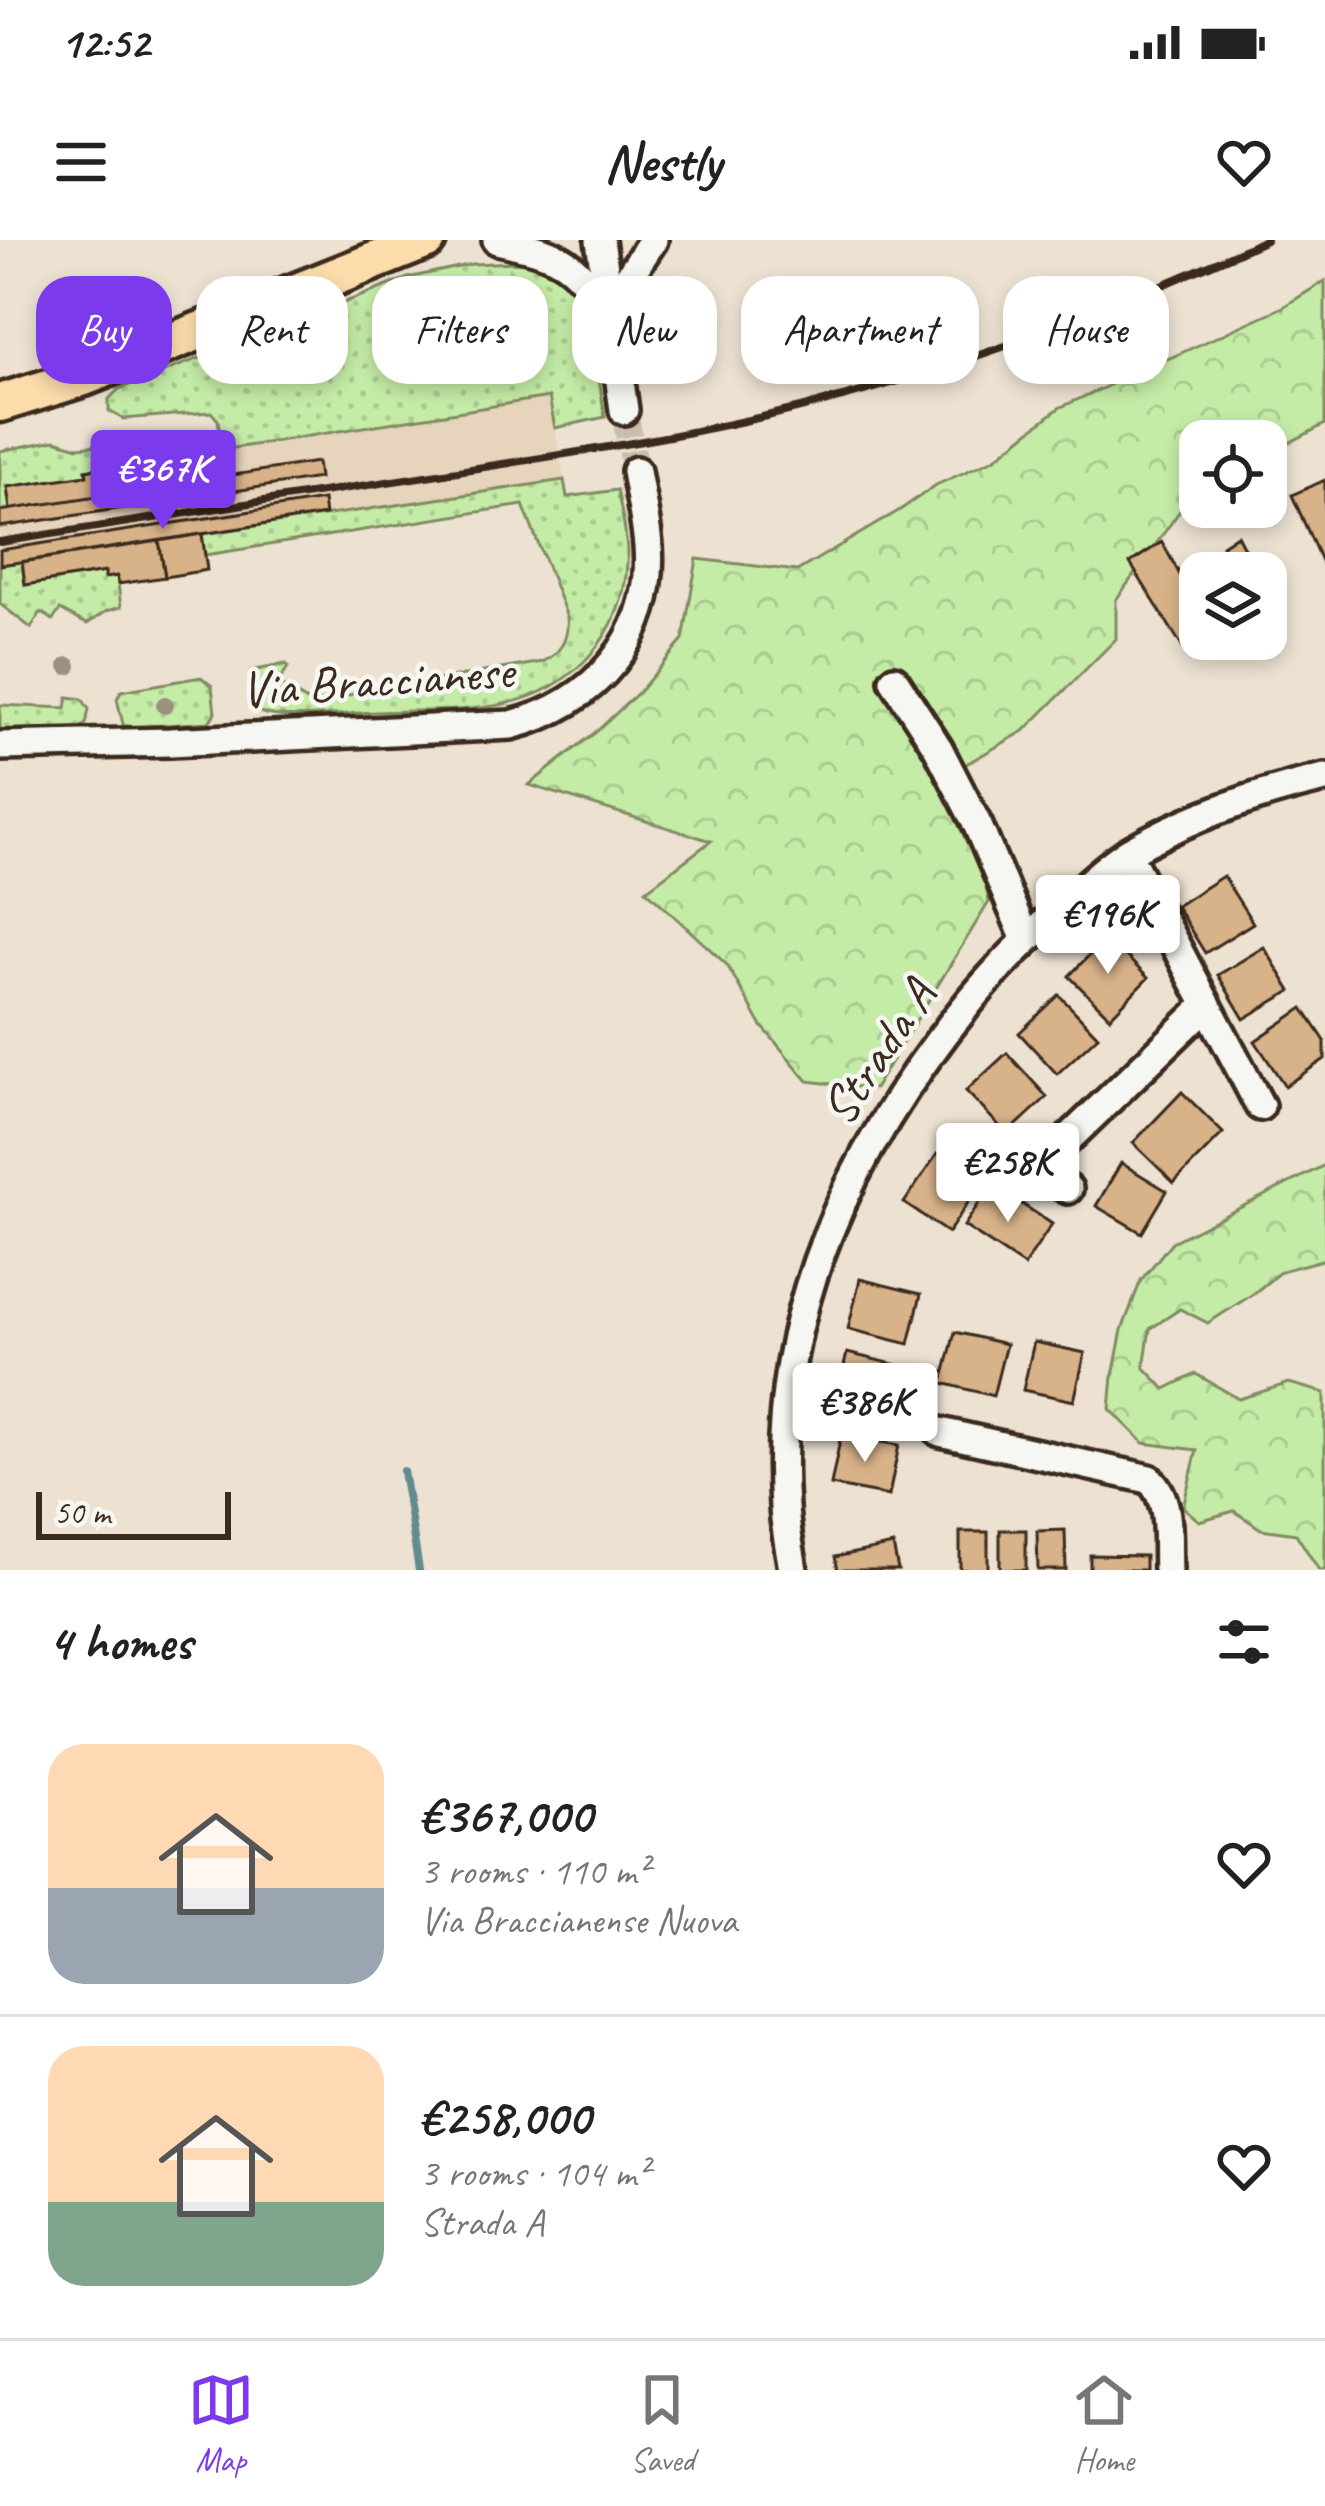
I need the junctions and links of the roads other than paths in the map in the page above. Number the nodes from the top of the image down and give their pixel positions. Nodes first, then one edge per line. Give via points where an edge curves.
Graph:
1 (427, 240) edge
2 (497, 240) edge
3 (600, 240) edge
4 (653, 240) edge
5 (581, 276) edge
6 (604, 276) edge
7 (629, 276) edge
8 (620, 384) edge
9 (0, 404) edge
10 (624, 410) tunnel mouth
11 (635, 471) tunnel mouth
12 (894, 680) dead end
13 (0, 746) edge
14 (1325, 778) edge
15 (1127, 853) junction
16 (1026, 940) junction
17 (1207, 1005) junction
18 (1260, 1106) dead end
19 (987, 1144) dead end
20 (1035, 1171) junction
21 (1068, 1189) dead end
22 (940, 1432) dead end
23 (793, 1570) edge
24 (1168, 1570) edge

1 - 9 main road
2 - 5 street via 544,250
3 - 6 street
4 - 7 street
8 - 10 street
11 - 13 street, Via Braccianese via 648,546 637,618 599,680 547,714 511,725
12 - 16 street via 978,826
14 - 15 street, Strada A via 1201,815
15 - 16 street, Strada A
15 - 17 street
16 - 23 street, Strada A via 944,1032 886,1114 826,1237 789,1372 783,1462
17 - 18 street
17 - 20 street
19 - 20 street
20 - 21 street
22 - 24 street via 1149,1479 1165,1503

